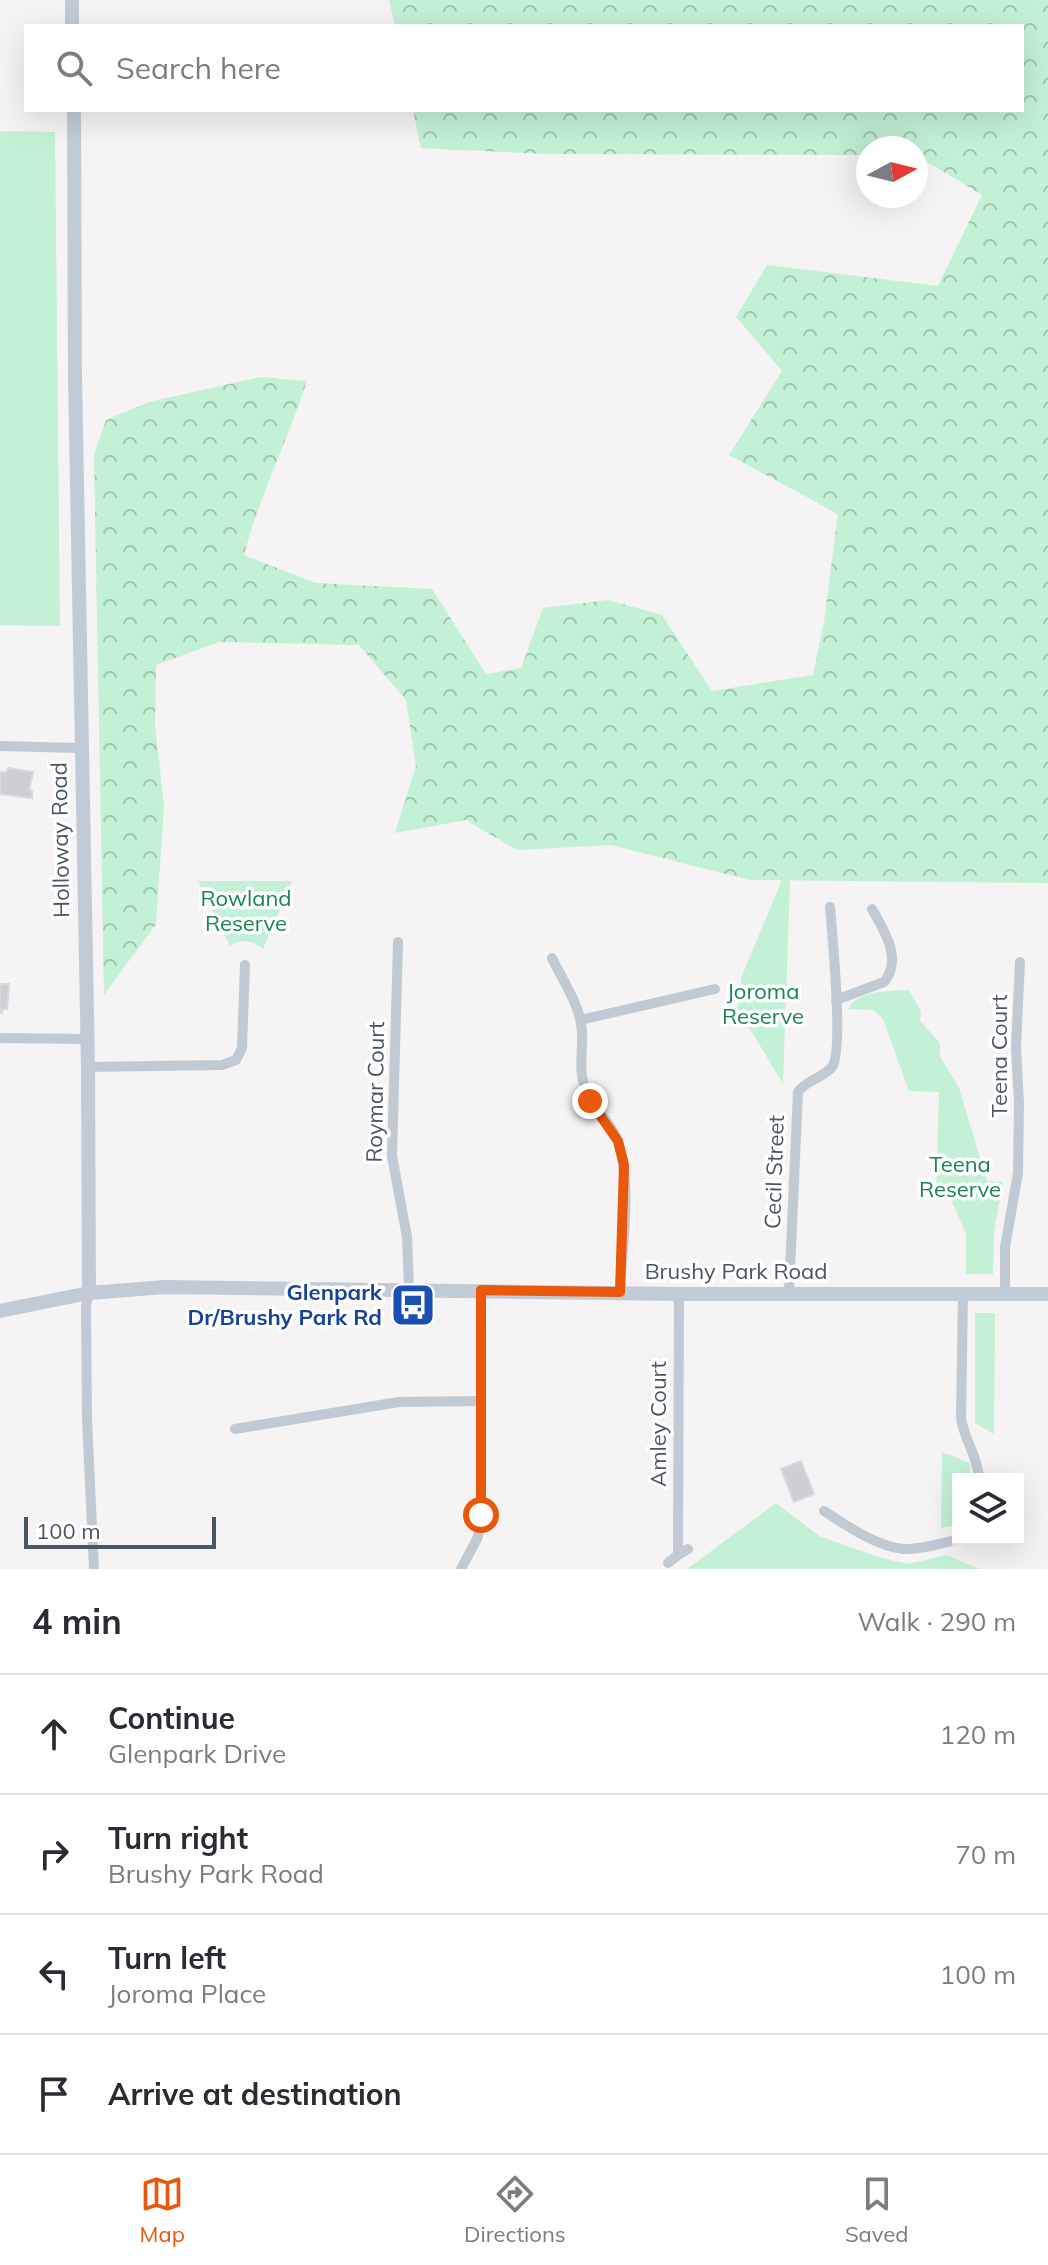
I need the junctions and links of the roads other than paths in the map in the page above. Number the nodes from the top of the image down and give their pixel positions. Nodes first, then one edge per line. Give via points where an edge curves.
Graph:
1 (72, 0) edge
2 (72, 24) edge
3 (74, 112) edge
4 (0, 746) edge
5 (80, 748) junction
6 (830, 907) dead end
7 (872, 909) dead end
8 (398, 942) dead end
9 (552, 958) dead end
10 (1020, 962) dead end
11 (245, 965) dead end
12 (715, 989) dead end
13 (836, 1000) junction
14 (580, 1020) junction
15 (0, 1038) edge
16 (87, 1039) junction
17 (88, 1067) junction
18 (409, 1289) junction
19 (481, 1290) junction
20 (620, 1292) junction
21 (789, 1292) junction
22 (89, 1293) junction
23 (963, 1293) junction
24 (679, 1294) junction
25 (1005, 1294) junction
26 (1048, 1294) edge
27 (0, 1311) edge
28 (481, 1401) junction
29 (235, 1429) dead end
30 (978, 1473) edge
31 (824, 1511) dead end
32 (952, 1541) edge
33 (668, 1563) dead end
34 (94, 1569) edge
35 (461, 1569) edge

1 - 2 main road
3 - 5 main road, Holloway Road
4 - 5 street
5 - 16 main road, Holloway Road
6 - 13 street
7 - 13 street via 891,943 888,977
8 - 18 street, Roymar Court via 392,1156 407,1237
9 - 14 street
10 - 25 street, Teena Court via 1018,1173 1005,1247
11 - 17 street via 242,1048 236,1060 222,1065
12 - 14 street
13 - 21 street, Cecil Street via 834,1065 803,1085 796,1101
14 - 20 street via 583,1079 590,1101 618,1141 624,1165
15 - 16 street
16 - 17 main road, Holloway Road
17 - 22 main road, Holloway Road
18 - 19 main road, Brushy Park Road
18 - 22 main road, Brushy Park Road via 165,1287
19 - 20 main road, Brushy Park Road
19 - 28 street
20 - 24 main road, Brushy Park Road
21 - 23 main road, Brushy Park Road
21 - 24 main road, Brushy Park Road
22 - 27 main road, Brushy Park Road
22 - 34 street, Holloway Road via 87,1419
23 - 25 main road, Brushy Park Road
23 - 30 street via 961,1418
24 - 33 street, Amley Court via 683,1552
25 - 26 main road, Brushy Park Road
28 - 29 street via 399,1402
28 - 35 street via 481,1515 478,1537
31 - 32 street via 895,1547

